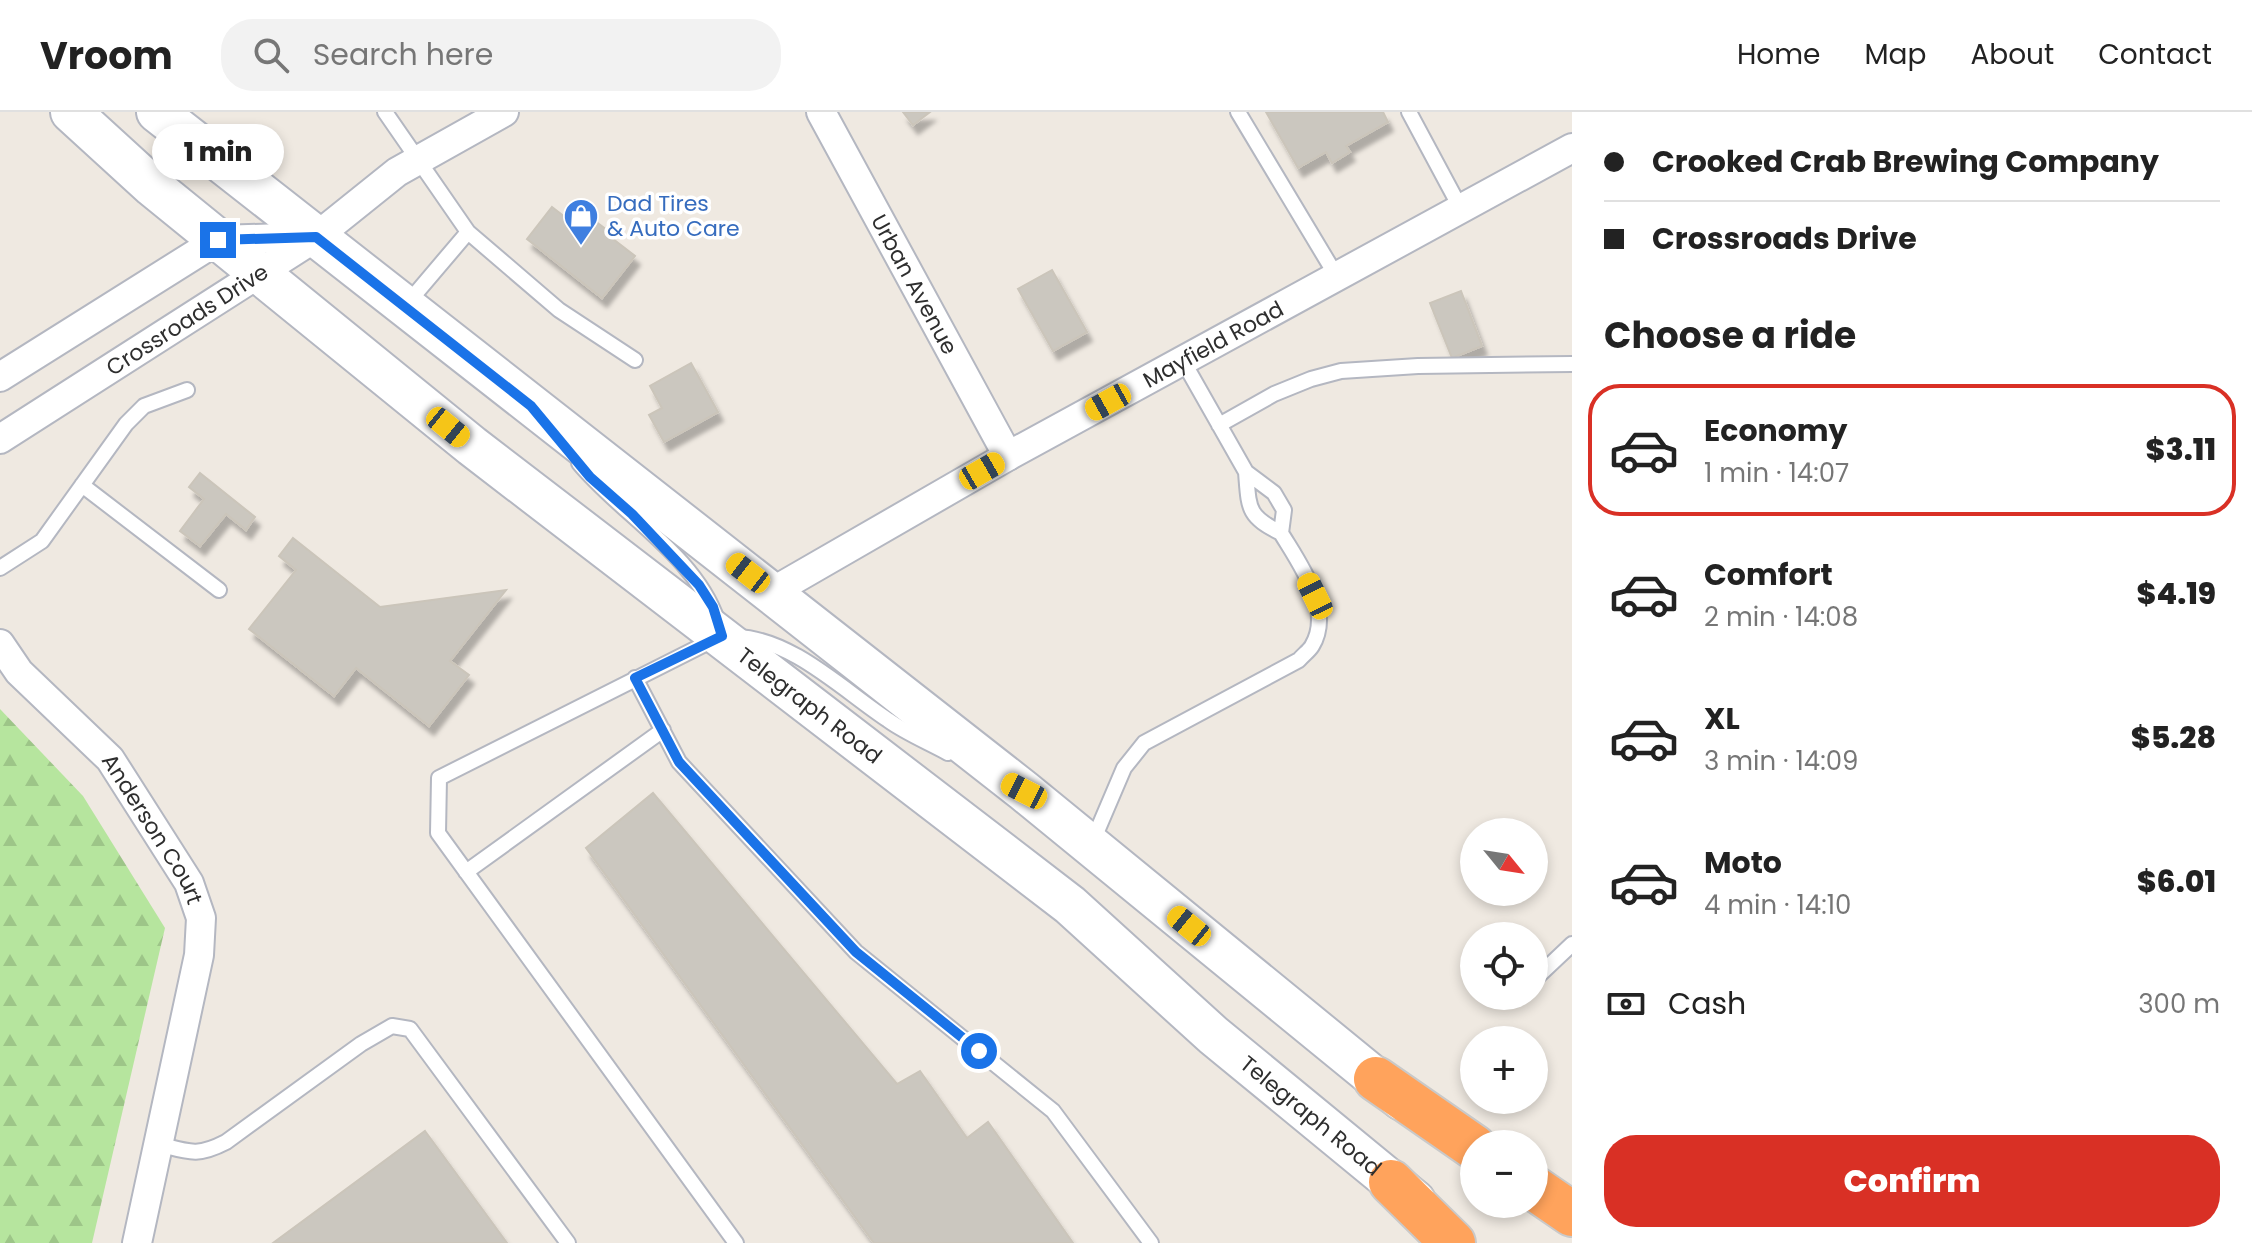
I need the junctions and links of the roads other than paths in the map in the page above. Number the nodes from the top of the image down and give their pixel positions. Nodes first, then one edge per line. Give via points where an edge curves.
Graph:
1 (71, 112) edge
2 (157, 112) edge
3 (385, 112) edge
4 (504, 112) edge
5 (821, 112) edge
6 (1238, 112) edge
7 (1409, 112) edge
8 (1572, 148) edge
9 (419, 160) junction
10 (1461, 209) junction
11 (468, 232) junction
12 (316, 237) junction
13 (218, 240) junction
14 (258, 274) junction
15 (1337, 277) junction
16 (404, 307) junction
17 (635, 360) dead end
18 (1183, 361) junction
19 (1572, 364) edge
20 (0, 377) edge
21 (187, 390) dead end
22 (531, 406) junction
23 (1219, 425) junction
24 (0, 439) edge
25 (1008, 456) junction
26 (1246, 472) junction
27 (82, 485) junction
28 (1281, 533) junction
29 (0, 568) edge
30 (219, 590) dead end
31 (772, 592) junction
32 (722, 636) junction
33 (0, 644) edge
34 (635, 678) junction
35 (663, 730) junction
36 (1024, 791) junction
37 (1091, 846) junction
38 (466, 872) junction
39 (1572, 944) edge
40 (1548, 967) edge
41 (1376, 1079) junction
42 (1460, 1137) edge
43 (158, 1144) junction
44 (1460, 1146) edge
45 (1391, 1182) junction
46 (1548, 1198) edge
47 (1572, 1214) edge
48 (1548, 1215) edge
49 (1572, 1234) edge
50 (137, 1243) edge
51 (568, 1243) edge
52 (736, 1243) edge
53 (1151, 1243) edge
54 (1453, 1243) edge
55 (1469, 1243) edge

1 - 13 main road, Telegraph Road
2 - 12 main road
3 - 9 lane
4 - 9 street
5 - 25 street, Urban Avenue
6 - 15 lane
7 - 10 lane
8 - 10 street, Mayfield Road
9 - 11 lane
9 - 12 street
10 - 15 street, Mayfield Road
11 - 16 lane
11 - 17 lane via 559,310
12 - 13 street, Crossroads Drive
12 - 14 street, Crossroads Drive
12 - 16 main road
13 - 14 main road, Telegraph Road
13 - 20 street
14 - 24 street, Crossroads Drive
14 - 32 main road, Telegraph Road
15 - 18 street, Mayfield Road
16 - 22 main road
18 - 23 lane
18 - 25 street, Mayfield Road
19 - 23 lane via 1341,371 1274,394
21 - 27 lane via 144,406
22 - 31 main road
22 - 32 lane via 590,477 699,585
23 - 26 lane
25 - 31 street, Mayfield Road
26 - 28 lane via 1249,504 1258,522
26 - 28 lane via 1279,501 1284,510
27 - 29 lane via 42,541
27 - 30 lane
28 - 37 lane via 1320,614 1313,645 1299,660 1144,743 1124,768
31 - 36 main road
32 - 34 lane
32 - 36 lane via 754,637 777,646 891,723
32 - 45 main road, Telegraph Road via 1070,905 1213,1035
33 - 43 street, Anderson Court via 19,672 110,759 189,883 201,918 199,955
34 - 35 lane
34 - 38 lane via 439,778 438,833
35 - 38 lane
35 - 53 lane via 679,762 856,952 1053,1111
36 - 37 main road
37 - 41 main road
38 - 52 lane
39 - 40 lane
41 - 42 highway
41 - 44 main road
43 - 50 street, Anderson Court
43 - 51 lane via 207,1152 361,1044 392,1026 410,1029
45 - 54 highway
45 - 55 main road, Telegraph Road
46 - 47 highway
48 - 49 main road

